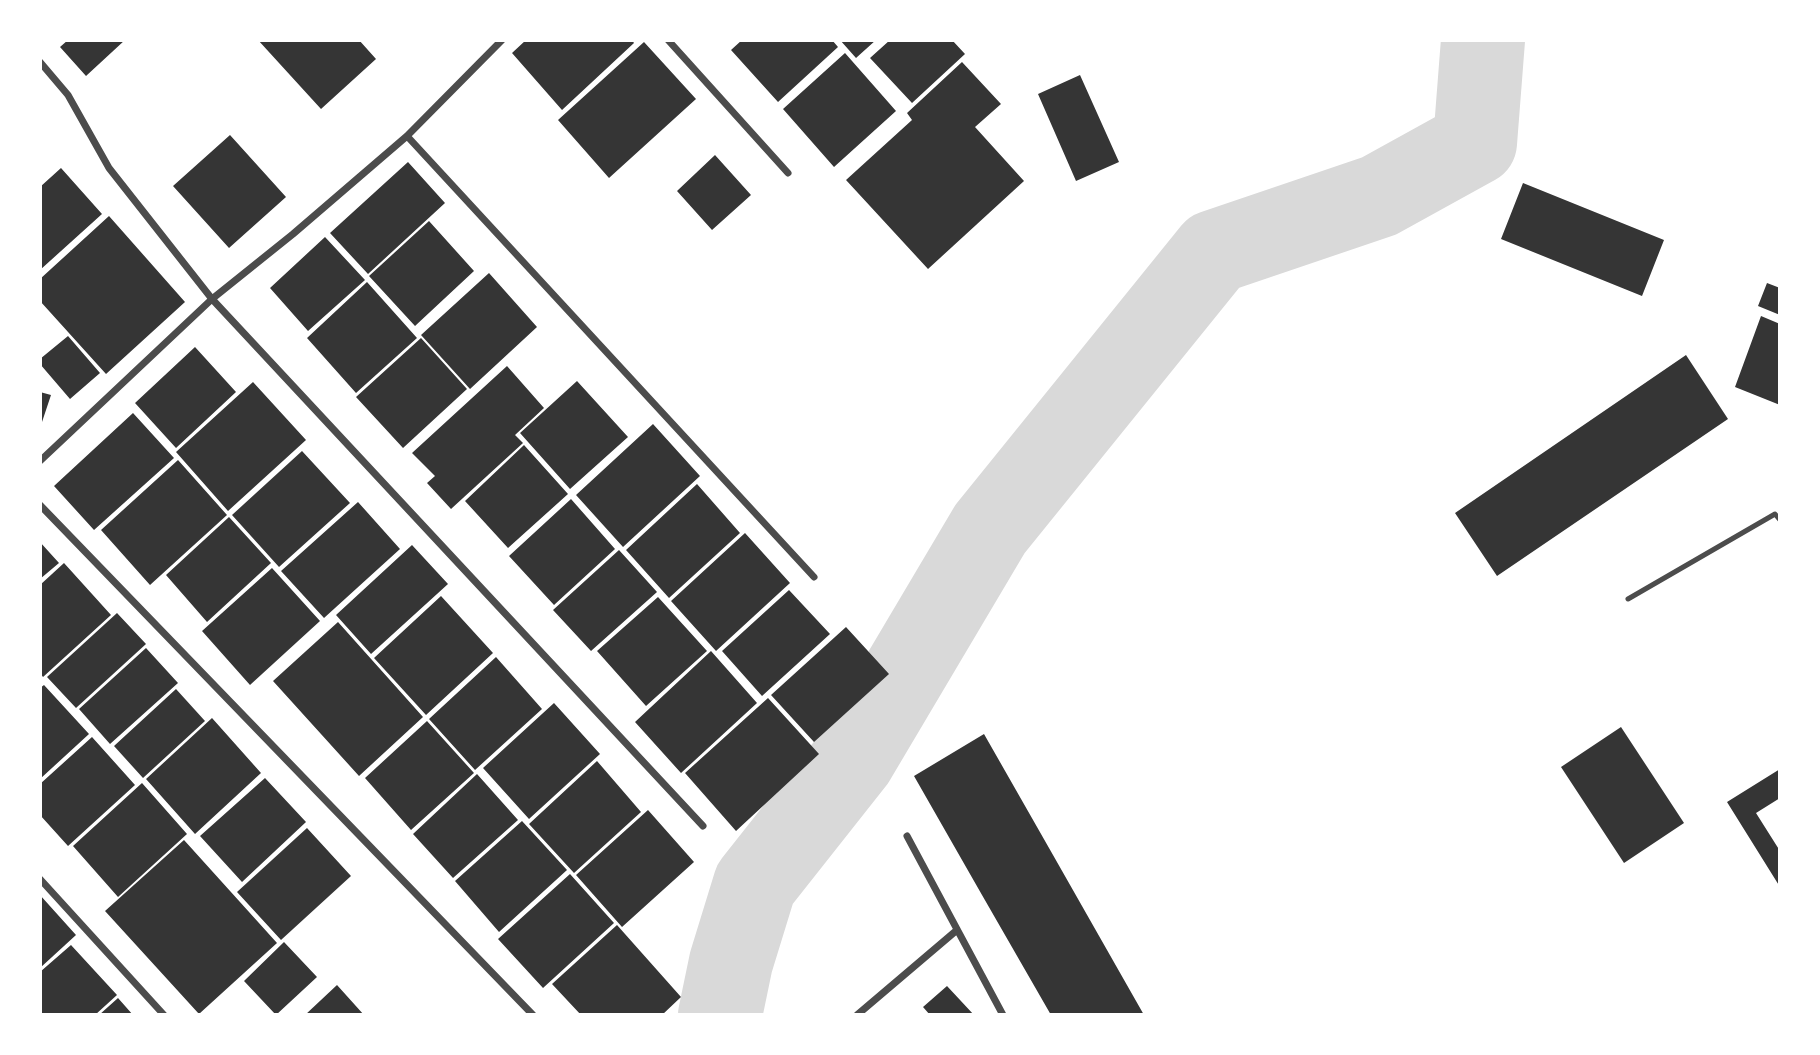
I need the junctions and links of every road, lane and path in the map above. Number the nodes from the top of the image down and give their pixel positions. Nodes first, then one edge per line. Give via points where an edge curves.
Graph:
1 (668, 40) edge
2 (497, 42) edge
3 (40, 62) edge
4 (407, 136) junction
5 (788, 173) dead end
6 (212, 299) junction
7 (40, 461) edge
8 (40, 505) edge
9 (1780, 520) edge
10 (814, 577) dead end
11 (1628, 599) dead end
12 (703, 826) dead end
13 (907, 836) dead end
14 (40, 879) edge
15 (957, 930) junction
16 (164, 1015) edge
17 (533, 1015) edge
18 (857, 1015) edge
19 (1003, 1015) edge

1 - 5 street
2 - 4 street
3 - 6 street via 68,95 109,168
4 - 6 street
4 - 10 street
6 - 7 street
6 - 12 street
8 - 17 street
9 - 11 lane via 1775,514
13 - 15 street
14 - 16 street
15 - 18 street
15 - 19 street

